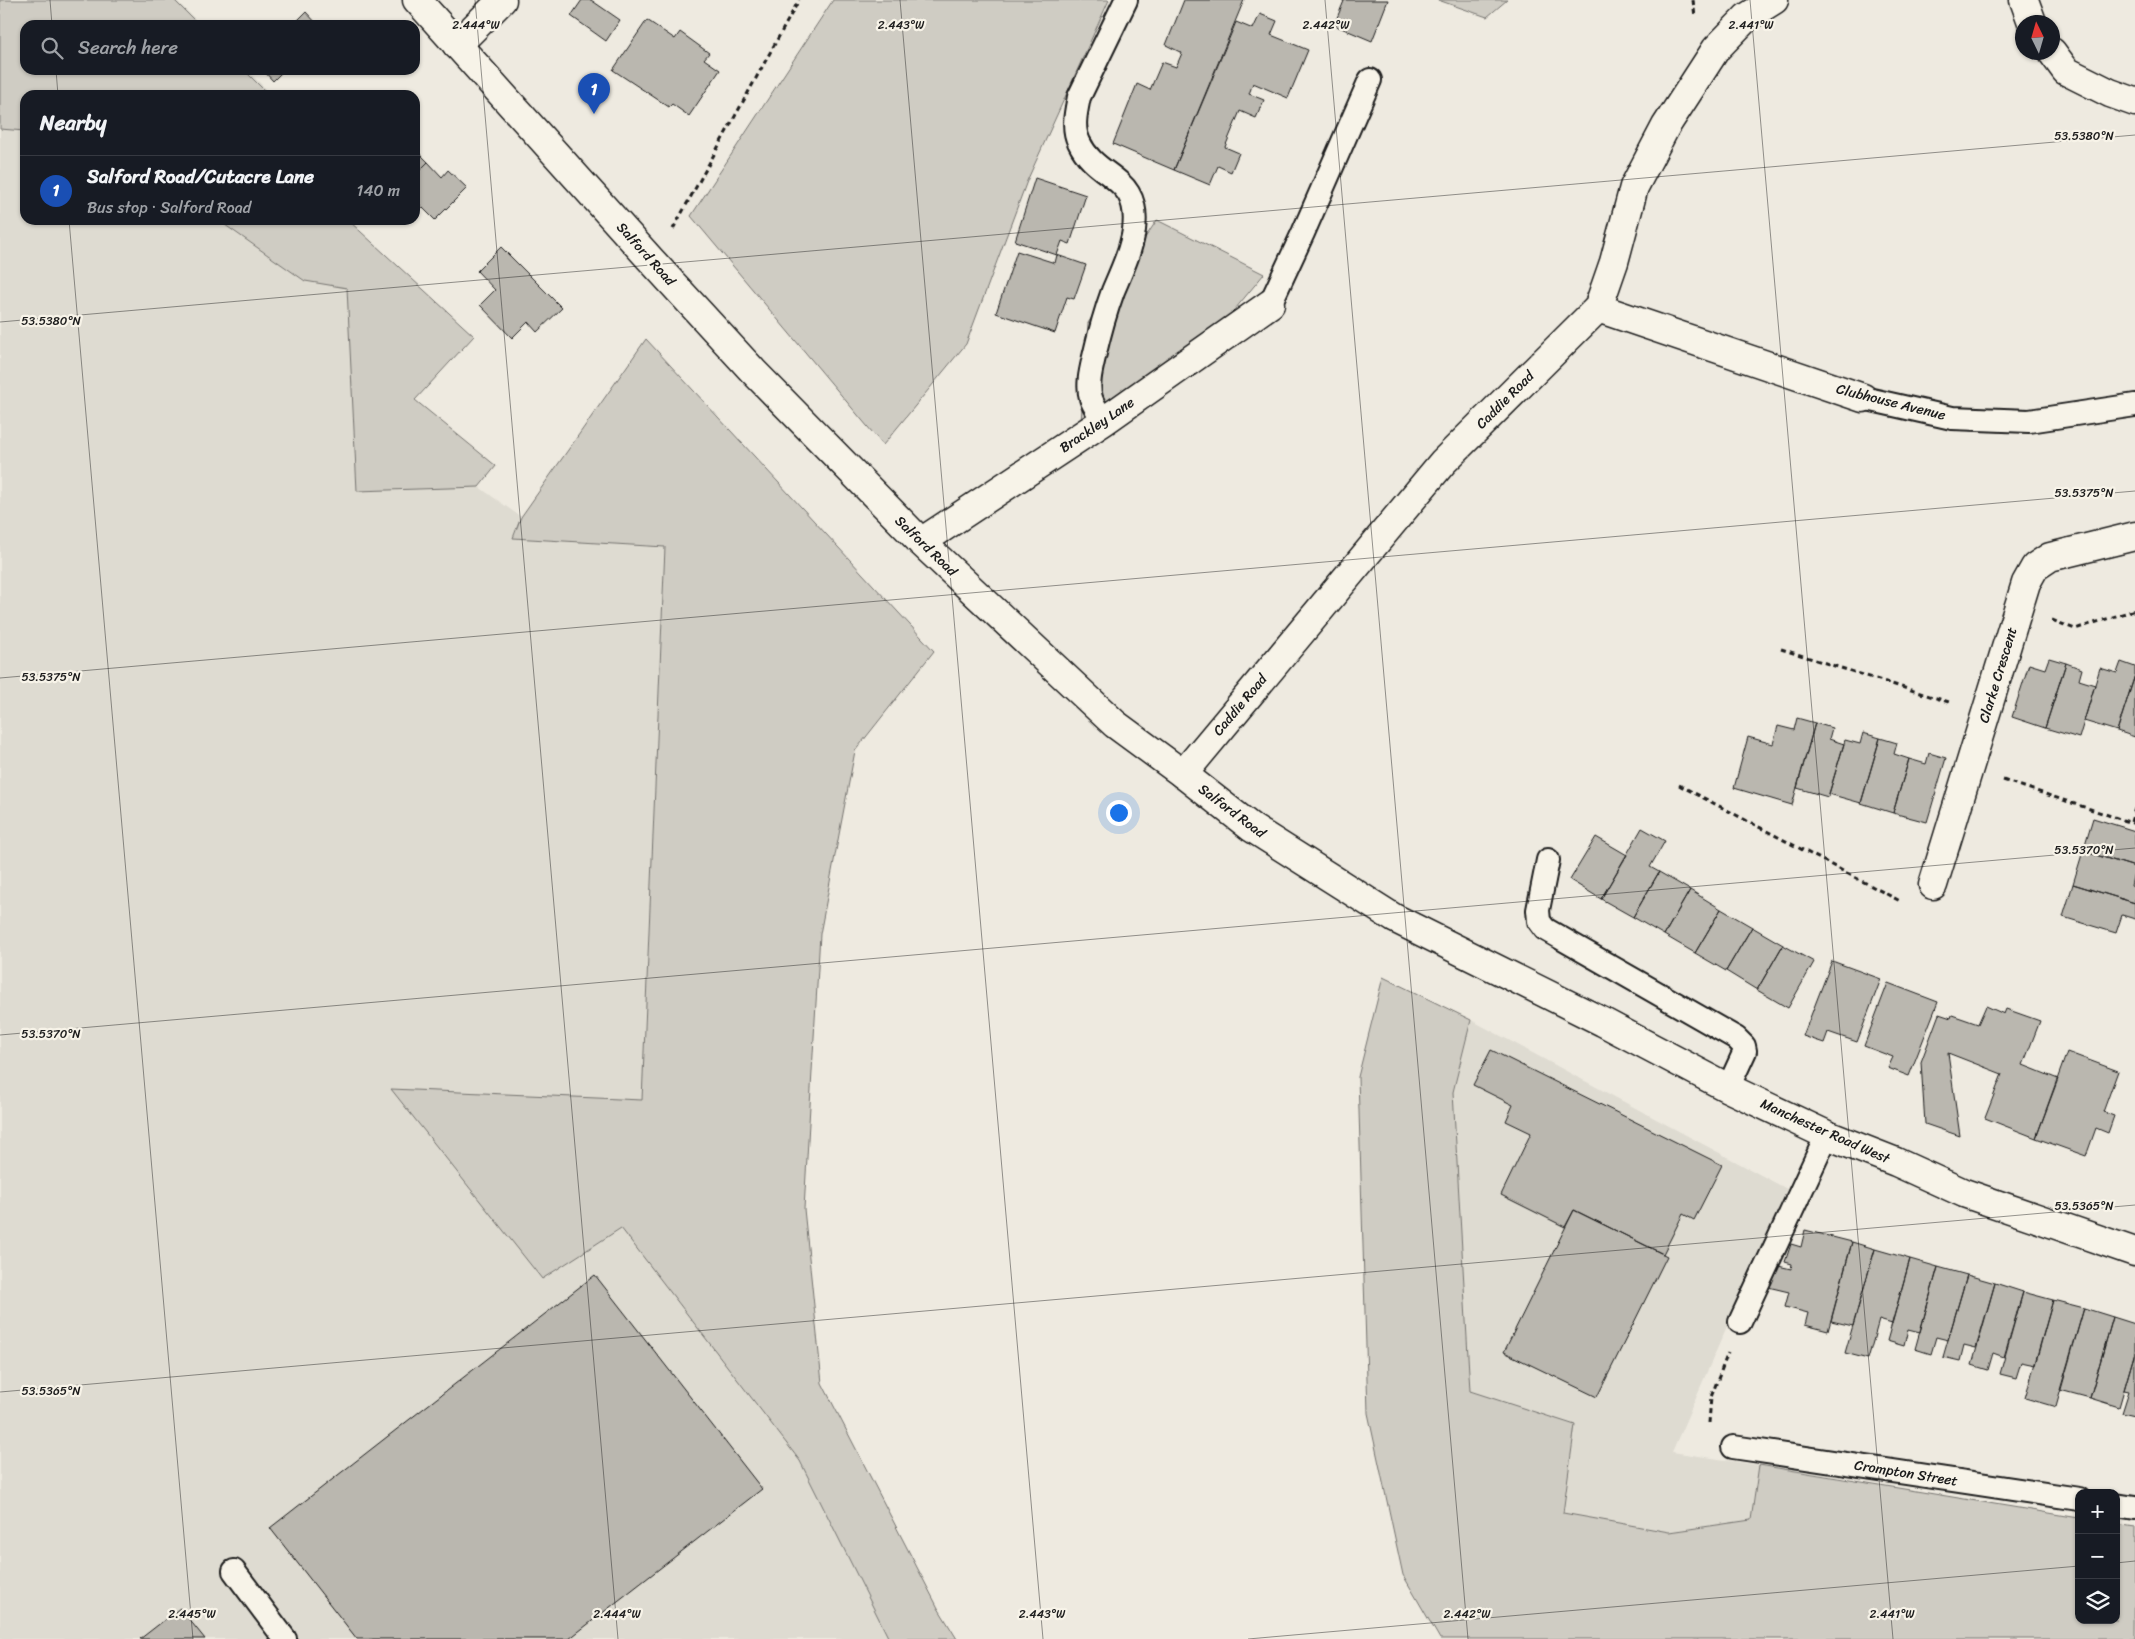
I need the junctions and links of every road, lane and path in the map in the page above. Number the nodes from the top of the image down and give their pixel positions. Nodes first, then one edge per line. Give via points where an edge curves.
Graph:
1 (417, 0) edge
2 (502, 0) edge
3 (799, 0) edge
4 (1126, 0) edge
5 (1774, 0) edge
6 (2024, 0) edge
7 (2029, 15) edge
8 (458, 45) junction
9 (2058, 60) edge
10 (1370, 80) dead end
11 (2135, 102) edge
12 (651, 260) junction
13 (1270, 304) joint
14 (1598, 308) junction
15 (1863, 398) joint
16 (2135, 405) edge
17 (1104, 421) junction
18 (2135, 536) edge
19 (921, 542) junction
20 (2018, 609) junction
21 (2135, 610) edge
22 (1780, 649) dead end
23 (1986, 714) junction
24 (1969, 768) junction
25 (1183, 774) junction
26 (1679, 785) dead end
27 (2135, 808) edge
28 (2130, 822) junction
29 (2135, 824) edge
30 (1548, 860) dead end
31 (1933, 885) joint
32 (1525, 984) joint
33 (1728, 1088) junction
34 (1827, 1135) junction
35 (2135, 1252) edge
36 (1740, 1322) joint
37 (1733, 1447) joint
38 (2075, 1498) edge
39 (2120, 1506) edge
40 (2135, 1508) edge
41 (234, 1571) dead end
42 (285, 1639) edge

1 - 8 street, Salford Road
2 - 8 street
3 - 12 path via 679,222
4 - 17 lane via 1079,97 1075,114 1079,142 1088,156 1122,183 1131,196 1135,212 1128,254 1099,335 1090,372 1091,399
5 - 14 street, Caddie Road via 1746,18 1716,49 1666,126 1634,187
6 - 7 street
8 - 12 street, Salford Road
9 - 11 street via 2066,71
10 - 13 lane
12 - 19 street, Salford Road
13 - 17 street, Brackley Lane
14 - 15 street, Clubhouse Avenue
14 - 25 street, Caddie Road via 1443,462
15 - 16 lane, Clubhouse Avenue via 1952,418 2029,421
17 - 19 street, Brackley Lane
18 - 20 street, Clarke Crescent via 2050,557 2035,566
19 - 25 street, Salford Road via 1115,724
20 - 21 path via 2075,629
20 - 23 street, Clarke Crescent
22 - 23 path
23 - 24 street, Clarke Crescent
24 - 28 path
24 - 31 street, Clarke Crescent
25 - 32 street, Salford Road via 1252,828 1394,918
26 - 31 path via 1917,909
27 - 28 path
28 - 29 path
30 - 33 lane via 1538,910 1539,921 1545,929 1736,1038 1745,1051
32 - 33 street, Manchester Road West
33 - 34 street, Manchester Road West
34 - 35 street, Manchester Road West via 1964,1193
34 - 36 lane
36 - 37 path via 1711,1397 1708,1432 1714,1441
37 - 38 lane, Crompton Street
39 - 40 lane
41 - 42 lane

